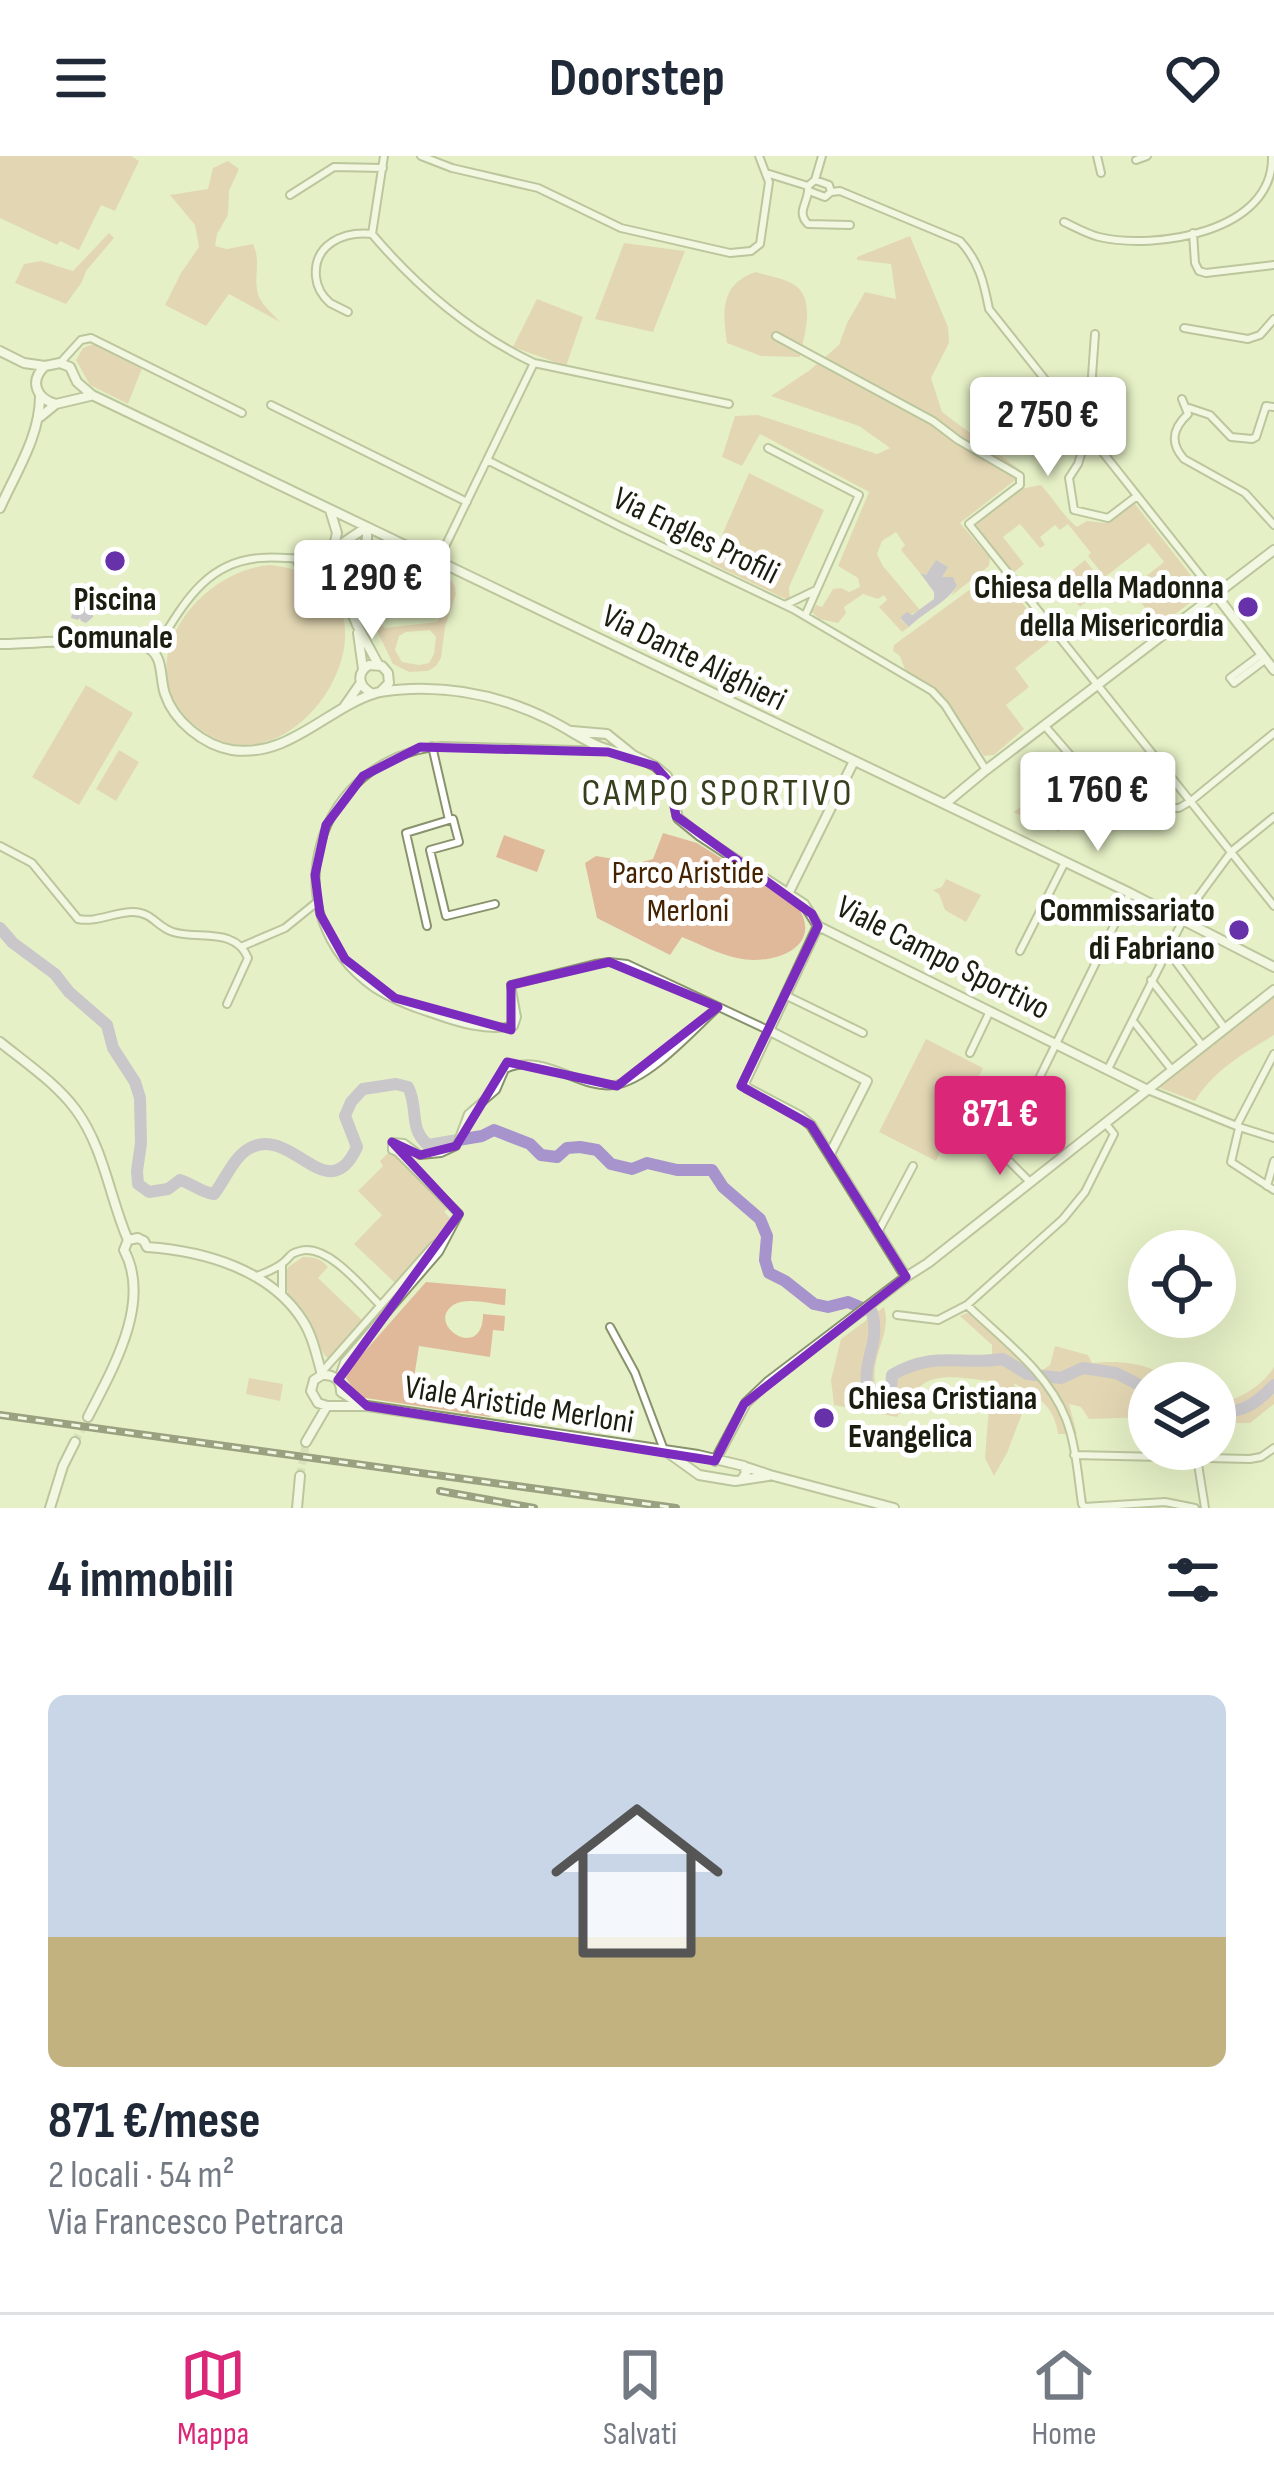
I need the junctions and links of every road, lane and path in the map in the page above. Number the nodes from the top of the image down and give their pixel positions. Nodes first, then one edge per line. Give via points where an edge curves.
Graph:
1 (384, 156) edge
2 (422, 156) edge
3 (759, 156) edge
4 (821, 156) edge
5 (1097, 156) edge
6 (1147, 156) edge
7 (1272, 156) edge
8 (1136, 160) dead end
9 (383, 168) junction
10 (766, 173) junction
11 (1101, 173) dead end
12 (811, 186) junction
13 (290, 195) dead end
14 (1064, 222) dead end
15 (850, 225) dead end
16 (1193, 233) junction
17 (372, 234) junction
18 (1274, 266) edge
19 (348, 312) dead end
20 (1274, 319) edge
21 (1184, 328) dead end
22 (1095, 334) dead end
23 (776, 336) dead end
24 (0, 351) edge
25 (24, 362) junction
26 (534, 363) junction
27 (65, 365) junction
28 (45, 366) junction
29 (36, 379) junction
30 (77, 382) junction
31 (92, 395) junction
32 (40, 396) junction
33 (70, 398) junction
34 (56, 404) junction
35 (729, 404) dead end
36 (271, 405) dead end
37 (1274, 407) edge
38 (242, 413) dead end
39 (40, 417) junction
40 (1088, 432) junction
41 (768, 448) dead end
42 (487, 460) junction
43 (1137, 496) junction
44 (467, 502) junction
45 (0, 508) edge
46 (329, 508) junction
47 (1273, 519) edge
48 (367, 527) junction
49 (334, 546) junction
50 (1274, 550) edge
51 (428, 556) junction
52 (321, 557) junction
53 (358, 557) junction
54 (294, 560) junction
55 (438, 561) junction
56 (317, 572) junction
57 (335, 572) junction
58 (817, 590) junction
59 (1216, 595) junction
60 (785, 605) junction
61 (805, 616) junction
62 (357, 626) junction
63 (161, 640) dead end
64 (0, 644) edge
65 (1264, 656) junction
66 (378, 664) junction
67 (363, 669) junction
68 (1274, 670) edge
69 (389, 681) junction
70 (360, 684) junction
71 (1097, 684) junction
72 (411, 689) junction
73 (376, 693) junction
74 (340, 712) junction
75 (1044, 725) junction
76 (570, 731) junction
77 (1274, 734) edge
78 (607, 736) junction
79 (586, 741) junction
80 (432, 746) junction
81 (567, 750) junction
82 (608, 752) junction
83 (633, 755) junction
84 (854, 761) junction
85 (986, 770) junction
86 (1191, 801) junction
87 (945, 804) junction
88 (1274, 817) edge
89 (449, 820) junction
90 (0, 846) edge
91 (1232, 851) junction
92 (1065, 862) junction
93 (1130, 893) junction
94 (788, 894) junction
95 (317, 902) junction
96 (495, 904) dead end
97 (1274, 907) edge
98 (1183, 920) junction
99 (427, 926) dead end
100 (818, 926) junction
101 (242, 947) junction
102 (1020, 951) dead end
103 (1168, 951) junction
104 (1274, 968) edge
105 (1150, 980) junction
106 (1274, 989) edge
107 (785, 994) junction
108 (227, 1004) dead end
109 (718, 1007) junction
110 (990, 1011) junction
111 (1132, 1020) junction
112 (1224, 1027) junction
113 (768, 1030) junction
114 (863, 1033) dead end
115 (0, 1042) edge
116 (1054, 1043) junction
117 (1202, 1045) junction
118 (970, 1053) dead end
119 (1274, 1054) edge
120 (1108, 1069) junction
121 (1172, 1070) junction
122 (1148, 1090) junction
123 (1106, 1124) junction
124 (1238, 1126) junction
125 (965, 1135) dead end
126 (1274, 1138) edge
127 (830, 1152) junction
128 (1002, 1154) junction
129 (1274, 1161) edge
130 (913, 1166) dead end
131 (1030, 1182) junction
132 (1271, 1188) edge
133 (878, 1232) junction
134 (447, 1237) junction
135 (128, 1240) junction
136 (141, 1256) junction
137 (282, 1265) junction
138 (257, 1276) junction
139 (902, 1280) junction
140 (282, 1294) junction
141 (967, 1305) junction
142 (381, 1306) junction
143 (897, 1316) dead end
144 (610, 1327) dead end
145 (321, 1374) junction
146 (338, 1380) junction
147 (341, 1392) junction
148 (330, 1405) junction
149 (368, 1406) junction
150 (88, 1417) tunnel mouth
151 (75, 1442) tunnel mouth
152 (306, 1442) tunnel mouth
153 (1274, 1448) edge
154 (664, 1450) junction
155 (1074, 1455) junction
156 (1128, 1456) edge
157 (703, 1458) junction
158 (1236, 1459) edge
159 (720, 1461) junction
160 (744, 1466) junction
161 (693, 1468) junction
162 (1199, 1470) edge
163 (770, 1475) junction
164 (300, 1476) tunnel mouth
165 (742, 1479) junction
166 (50, 1508) edge
167 (297, 1508) edge
168 (895, 1508) edge
169 (1195, 1508) edge
170 (1205, 1508) edge

1 - 9 street
2 - 10 street via 538,188 621,228 730,253 760,244
3 - 10 street
4 - 12 street
5 - 11 street
6 - 8 street
7 - 16 street via 1257,202 1232,221
9 - 13 street via 334,167
9 - 17 street
10 - 12 street
12 - 15 street via 801,214 808,224
12 - 40 street via 960,241 983,277 989,309
14 - 16 street via 1141,242
16 - 18 street via 1199,271
17 - 19 street via 333,241 317,259 317,286
17 - 26 street via 464,323
20 - 21 street via 1248,339
22 - 40 street
23 - 71 street via 1020,476 1020,485 970,524
24 - 25 street
25 - 28 street
25 - 29 street
26 - 35 street
26 - 42 street
27 - 28 street
27 - 30 street, Via Dante Alighieri
27 - 38 street via 91,338
28 - 29 street
29 - 32 street
30 - 31 street, Via Dante Alighieri
30 - 33 street
31 - 33 street
31 - 46 street, Via Dante Alighieri
32 - 34 street
32 - 39 street
33 - 34 street
34 - 39 street
36 - 44 street
37 - 47 street via 1265,406 1252,439 1231,437 1184,403 1189,414 1174,435 1184,459
39 - 45 street
40 - 43 street
40 - 43 street via 1070,478 1074,510 1108,518
41 - 58 street via 860,495
42 - 44 street
42 - 60 street, Via Engles Profili
43 - 59 street
44 - 55 street
46 - 48 street, Via Dante Alighieri
46 - 49 street
48 - 49 street
48 - 51 street, Via Dante Alighieri
48 - 53 street
49 - 52 street
50 - 59 street
51 - 53 street
51 - 55 street, Via Dante Alighieri
52 - 54 street
52 - 56 street
52 - 57 street via 333,555
53 - 57 street
54 - 56 street
54 - 63 street via 265,557 215,571
55 - 84 street, Via Dante Alighieri
56 - 57 street
57 - 62 street
58 - 60 street
58 - 61 street
59 - 65 street
59 - 71 street
60 - 61 street, Via Engles Profili
61 - 85 street, Via Engles Profili via 932,691
62 - 66 street
62 - 67 street
64 - 74 street via 142,644 158,658 179,719 227,749 290,740
65 - 65 street via 1234,683 1230,678
65 - 68 street
66 - 67 street
66 - 69 street
67 - 70 street
69 - 72 street
69 - 73 street
70 - 73 street
70 - 74 street
71 - 75 street
71 - 86 street
72 - 73 street
72 - 76 street via 488,695
73 - 74 street
75 - 85 street
75 - 86 street via 1077,763 1172,808
76 - 78 street
76 - 79 street
77 - 86 street
78 - 79 street
78 - 82 street via 614,747
78 - 83 street, Viale Campo Sportivo
79 - 81 street
79 - 82 street
80 - 81 street
80 - 89 street
80 - 95 street via 379,764 337,805 318,848
81 - 82 street
82 - 83 street
83 - 94 street, Viale Campo Sportivo via 667,776 678,818
84 - 87 street, Via Dante Alighieri
84 - 94 street
85 - 87 street
86 - 91 street
87 - 92 street, Via Dante Alighieri
88 - 91 street
89 - 96 street via 459,842 430,850 446,916
89 - 99 street via 406,833
90 - 101 street via 32,863 77,919 148,914 166,930
91 - 97 street
91 - 98 street
92 - 93 street, Via Dante Alighieri
92 - 102 street
93 - 98 street, Via Dante Alighieri
93 - 116 street
94 - 100 street, Viale Campo Sportivo
95 - 101 street
95 - 109 street via 332,940 375,988 472,1025 514,1026 511,985 608,962
98 - 103 street
98 - 104 street, Via Dante Alighieri
100 - 107 street
100 - 110 street, Viale Campo Sportivo
101 - 108 street via 248,958
103 - 105 street
103 - 112 street
105 - 111 street
105 - 117 street
106 - 112 street
107 - 113 street
107 - 114 street
109 - 113 street
109 - 134 street via 637,1077 598,1085 517,1063 468,1114 456,1146 420,1155 396,1141 390,1147 459,1214
110 - 116 street, Viale Campo Sportivo
110 - 118 street
111 - 120 street
111 - 121 street
112 - 117 street
113 - 127 street via 745,1087 800,1116
113 - 127 street via 867,1081
115 - 135 street via 80,1116
116 - 120 street, Viale Campo Sportivo
116 - 128 street
117 - 121 street
119 - 124 street
120 - 122 street, Viale Campo Sportivo
121 - 122 street
122 - 123 street
122 - 124 street
123 - 131 street
123 - 141 street via 1114,1134 1074,1207
124 - 126 street
124 - 132 street via 1231,1162
125 - 128 street
127 - 133 street
128 - 131 street
129 - 132 street
130 - 133 street
131 - 139 street
133 - 139 street
134 - 142 street
134 - 146 street via 344,1362
135 - 136 street via 138,1238
135 - 136 street via 125,1253
136 - 138 street via 198,1255
136 - 150 street via 129,1329
137 - 138 street
137 - 140 street
137 - 142 street via 292,1253 318,1250
138 - 140 street
139 - 159 street via 744,1404
140 - 145 street via 308,1331
141 - 143 street via 938,1320
141 - 155 street via 1053,1391
142 - 145 street
144 - 154 street
145 - 146 street
145 - 148 street via 310,1391
146 - 147 street
147 - 148 street
147 - 149 street, Viale Aristide Merloni
148 - 149 street, Viale Aristide Merloni
148 - 152 street
149 - 154 street, Viale Aristide Merloni
151 - 166 street
153 - 158 street
154 - 157 street, Viale Aristide Merloni
154 - 161 street
155 - 156 street
155 - 169 street via 1084,1507
157 - 159 street, Viale Aristide Merloni
157 - 161 street
159 - 160 street, Viale Aristide Merloni
160 - 163 street, Viale Aristide Merloni
160 - 165 street
161 - 165 street
162 - 170 street
163 - 165 street
163 - 168 street, Viale Aristide Merloni
164 - 167 street

